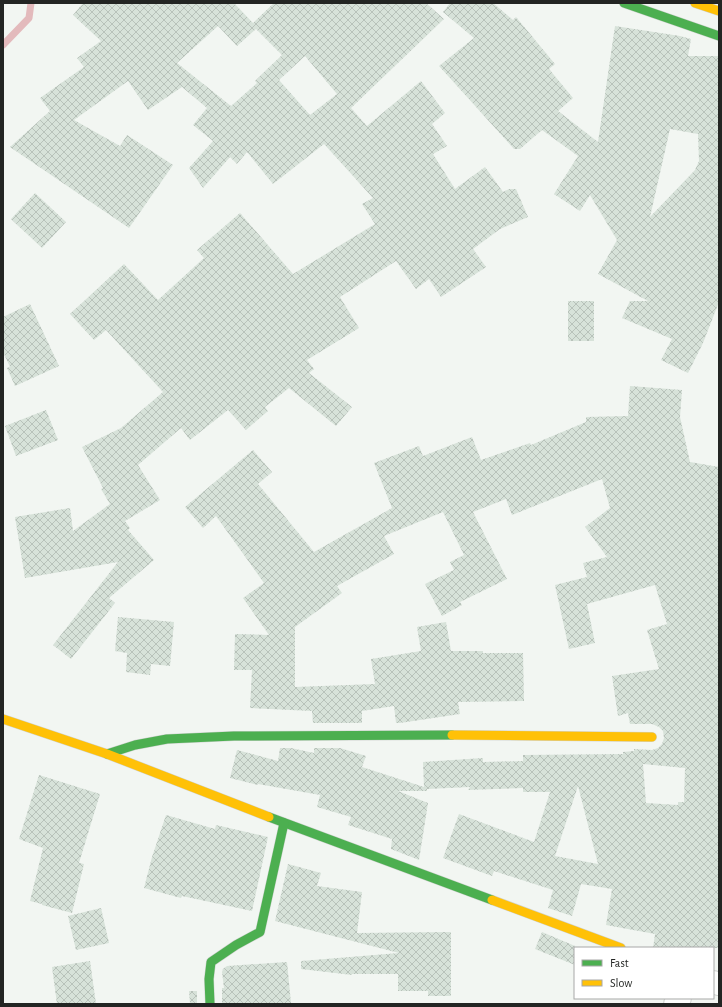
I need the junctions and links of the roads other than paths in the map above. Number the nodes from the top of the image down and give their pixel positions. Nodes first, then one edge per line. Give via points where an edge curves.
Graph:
1 (624, 3) edge
2 (695, 3) edge
3 (719, 11) edge
4 (719, 36) edge
5 (3, 719) edge
6 (652, 737) dead end
7 (108, 754) junction
8 (284, 823) junction
9 (618, 947) edge
10 (210, 1004) edge

1 - 4 street
2 - 3 street
5 - 7 street
6 - 7 street via 234,736 167,739 135,745
7 - 8 street
8 - 9 street
8 - 10 street via 260,932 211,962

